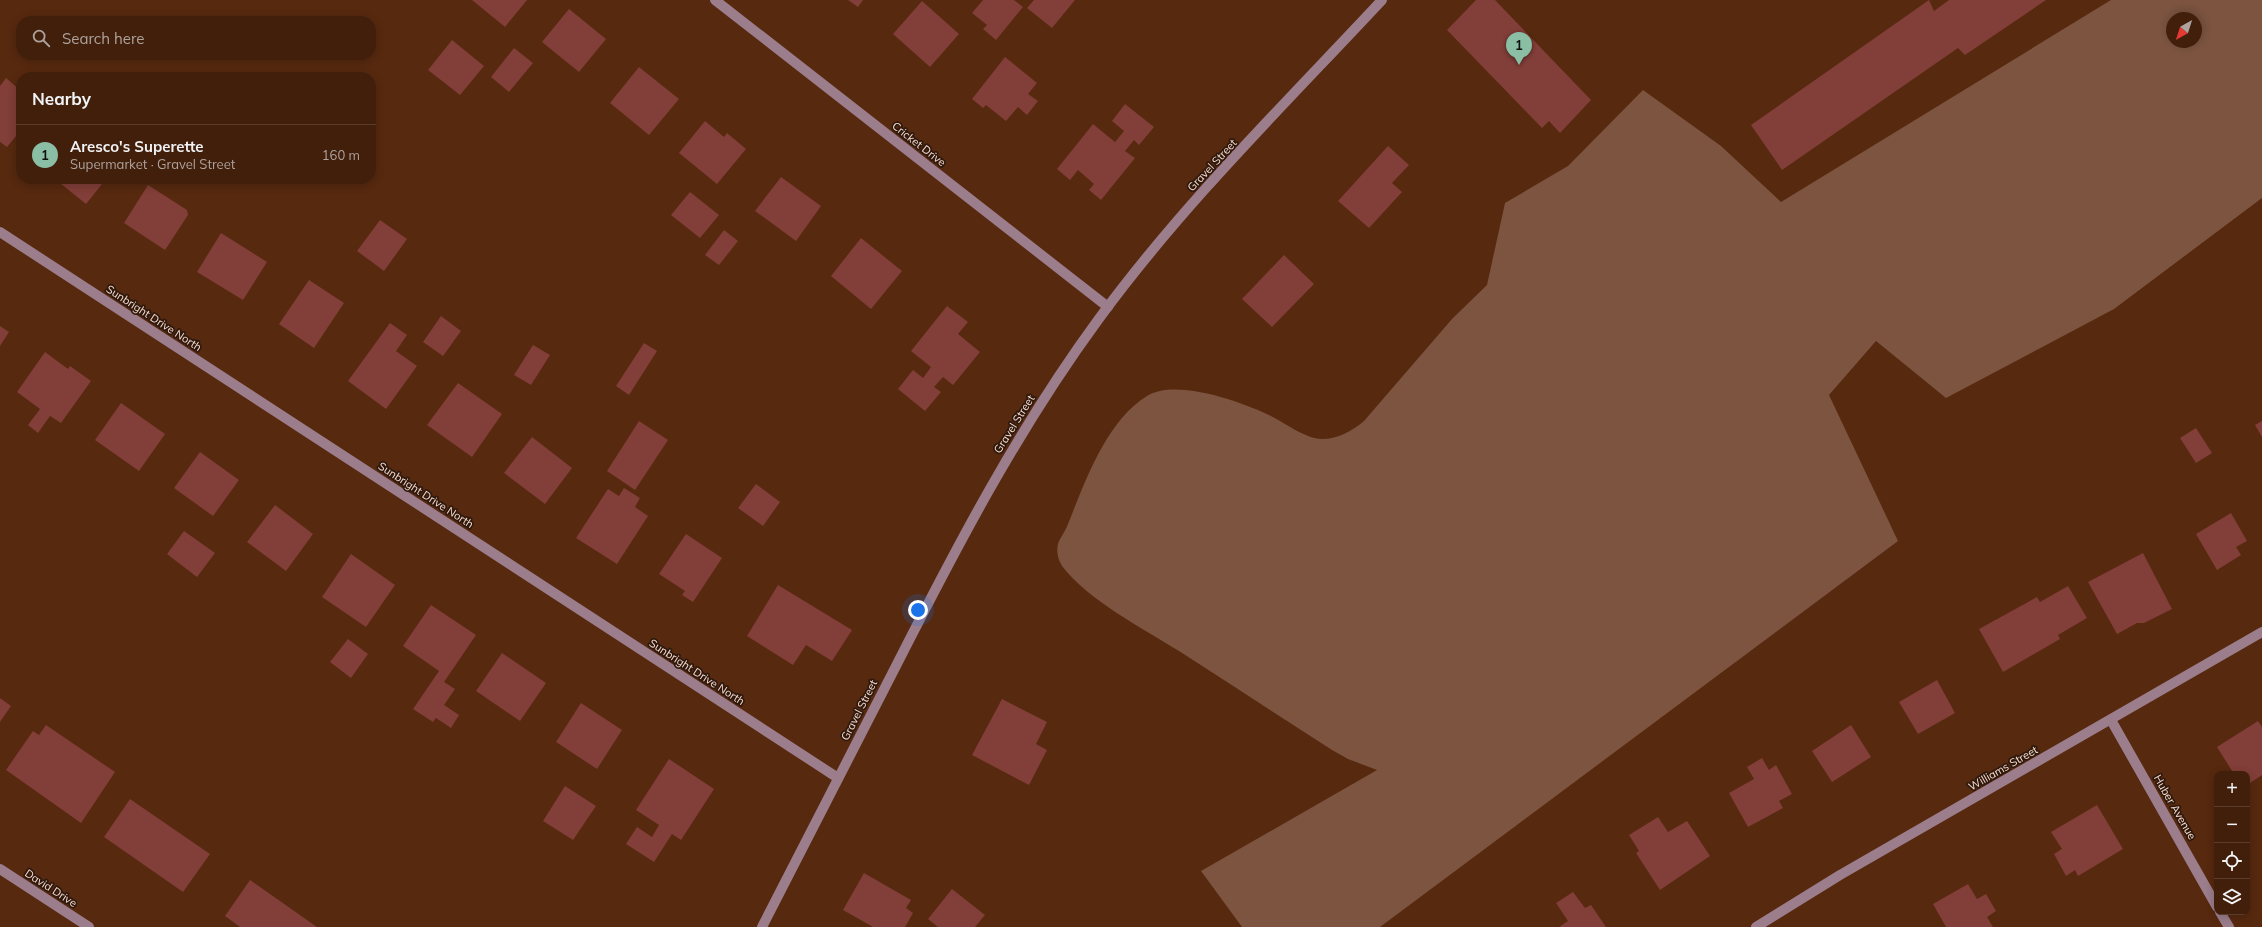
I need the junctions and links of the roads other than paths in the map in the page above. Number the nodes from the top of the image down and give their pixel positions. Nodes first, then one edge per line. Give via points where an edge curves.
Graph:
1 (715, 0) edge
2 (1382, 0) edge
3 (0, 232) edge
4 (1108, 307) junction
5 (2262, 632) edge
6 (2112, 720) junction
7 (838, 778) junction
8 (0, 869) edge
9 (2214, 902) edge
10 (2222, 915) edge
11 (89, 927) edge
12 (762, 927) edge
13 (1756, 927) edge
14 (2228, 927) edge

1 - 4 street, Cricket Drive
2 - 4 street, Gravel Street via 1181,216
3 - 7 street, Sunbright Drive North
4 - 7 street, Gravel Street via 1052,386 1003,464 948,563
5 - 6 street, Williams Street
6 - 9 street, Huber Avenue
6 - 13 street, Williams Street
7 - 12 street, Gravel Street
8 - 11 street, David Drive
10 - 14 street

